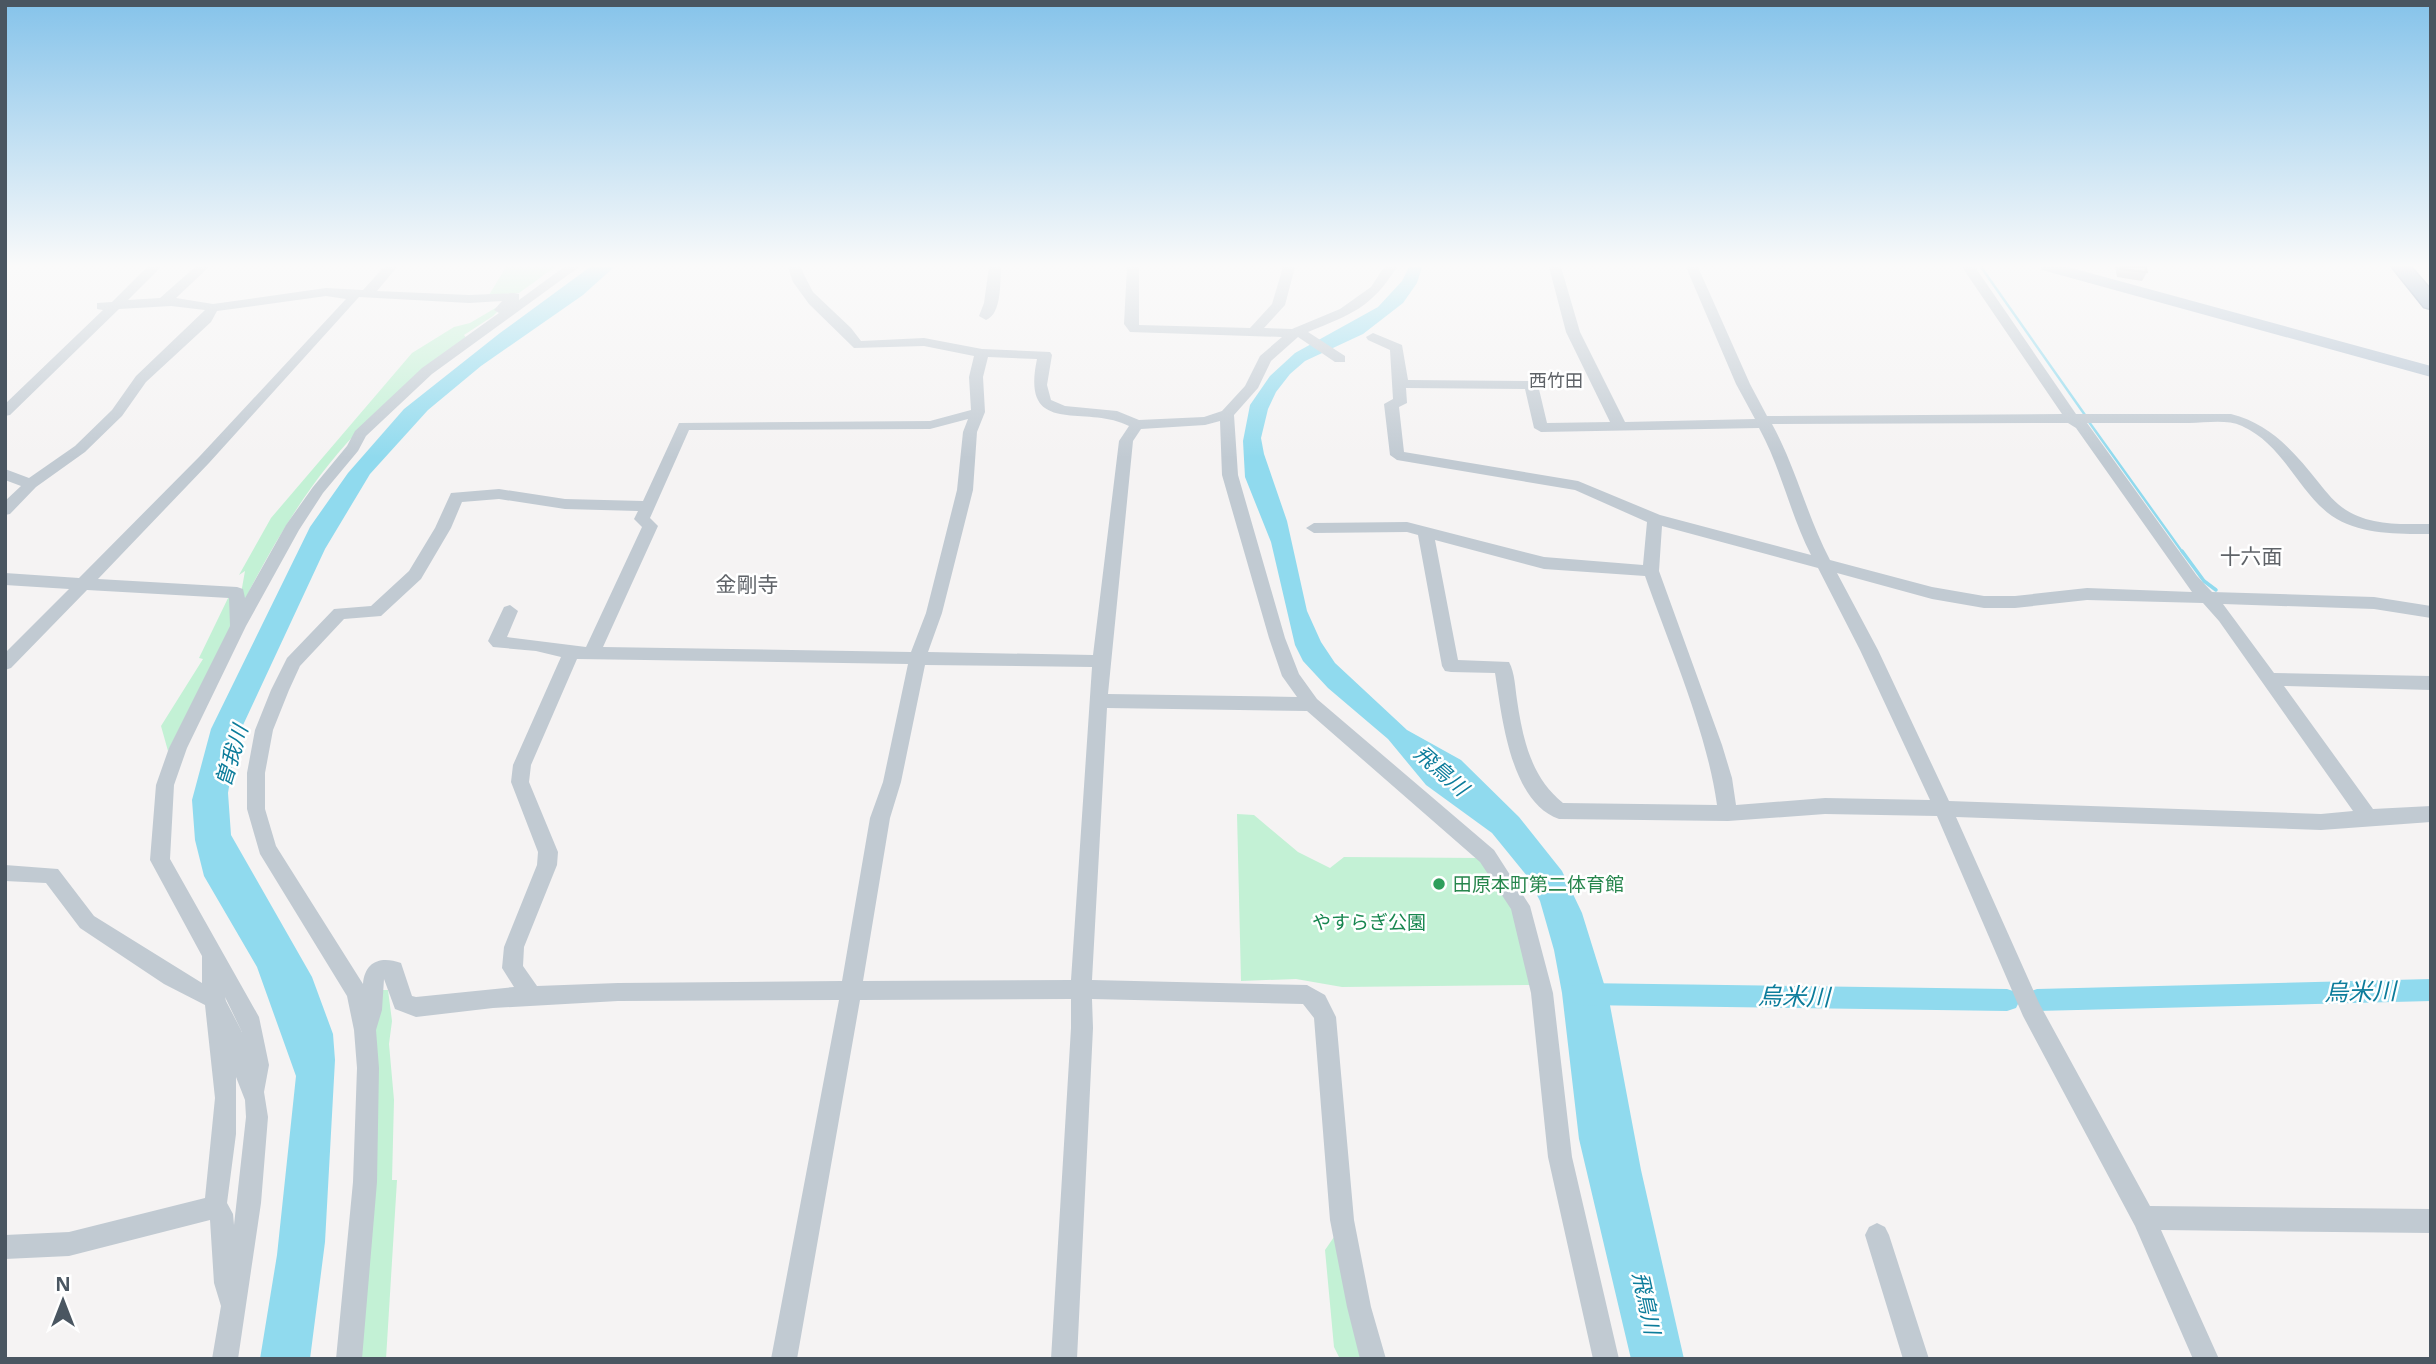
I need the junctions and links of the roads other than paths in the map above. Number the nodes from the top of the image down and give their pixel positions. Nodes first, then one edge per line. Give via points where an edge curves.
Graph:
1 (85, 331) edge
2 (193, 331) edge
3 (324, 331) edge
4 (478, 331) edge
5 (484, 331) edge
6 (849, 331) edge
7 (1233, 331) edge
8 (1254, 331) joint
9 (1299, 331) edge
10 (1573, 331) edge
11 (1720, 331) edge
12 (2016, 331) edge
13 (2280, 331) edge
14 (1296, 332) junction
15 (475, 337) junction
16 (1373, 337) dead end
17 (982, 353) junction
18 (1338, 358) dead end
19 (2431, 372) edge
20 (1401, 384) junction
21 (5, 412) edge
22 (978, 412) junction
23 (1227, 414) junction
24 (2082, 419) junction
25 (1765, 422) junction
26 (1137, 425) junction
27 (1619, 425) junction
28 (5, 474) edge
29 (31, 484) junction
30 (648, 506) junction
31 (5, 510) edge
32 (1655, 519) junction
33 (1314, 528) dead end
34 (2431, 529) edge
35 (1425, 531) junction
36 (1822, 564) junction
37 (1651, 571) junction
38 (5, 579) edge
39 (80, 584) junction
40 (2208, 597) junction
41 (510, 611) dead end
42 (2431, 612) edge
43 (238, 626) junction
44 (571, 653) junction
45 (592, 653) junction
46 (918, 656) junction
47 (1101, 661) junction
48 (5, 664) edge
49 (2268, 679) junction
50 (2431, 683) edge
51 (1100, 701) junction
52 (1311, 704) junction
53 (1944, 808) junction
54 (1728, 813) junction
55 (2431, 814) edge
56 (2368, 817) junction
57 (5, 873) edge
58 (211, 956) junction
59 (1081, 989) junction
60 (850, 992) junction
61 (531, 995) junction
62 (213, 999) junction
63 (365, 1030) junction
64 (253, 1092) junction
65 (215, 1207) junction
66 (2143, 1218) junction
67 (2431, 1222) edge
68 (1877, 1235) dead end
69 (5, 1247) edge
70 (233, 1307) junction
71 (225, 1359) edge
72 (349, 1359) edge
73 (784, 1359) edge
74 (1064, 1359) edge
75 (1373, 1359) edge
76 (1606, 1359) edge
77 (1916, 1359) edge
78 (2206, 1359) edge

1 - 21 street
2 - 29 street via 141,379 117,413 89,440
3 - 39 street
4 - 15 street
5 - 15 street
6 - 17 street via 859,345 923,342
7 - 8 street
8 - 14 street
9 - 14 street
10 - 27 street
11 - 25 street
12 - 24 street
13 - 19 main road
14 - 18 street
14 - 23 street via 1265,359 1251,388
15 - 43 street via 427,371 360,434 292,529
16 - 20 street via 1398,348
17 - 22 street via 976,377
17 - 26 street via 1045,355 1040,392 1053,407 1116,415
20 - 27 street via 1531,385 1541,428
20 - 32 street via 1400,403 1391,404 1397,455 1578,486
22 - 30 street via 930,425 684,426
22 - 46 street via 970,432 965,490 934,613
23 - 26 street via 1205,421
23 - 52 street via 1230,475 1277,638 1291,676
24 - 25 street
24 - 34 street via 2221,417 2250,423 2272,437 2327,503 2343,515 2378,528
24 - 40 street via 2081,425 2191,580
25 - 27 street
25 - 36 street
26 - 47 street via 1126,441
28 - 29 street
29 - 31 street
30 - 45 street via 642,519 650,526
30 - 63 street via 565,504 499,494 456,497 415,575 375,612 340,613 293,662 264,730 256,773 256,809 267,848 357,994
32 - 36 street
32 - 37 street
33 - 35 street via 1407,527
35 - 37 street via 1544,563
35 - 54 street via 1451,666 1503,667 1515,738 1532,784 1545,801 1559,811
36 - 40 street via 1970,601 2014,602 2061,594
36 - 53 street via 1869,650
37 - 54 street via 1713,745
38 - 39 street
39 - 43 street via 237,593
39 - 48 street
40 - 42 street via 2374,603
40 - 49 street
41 - 44 street via 499,643
43 - 58 street via 186,728 165,785 160,860
44 - 45 street
44 - 61 street via 522,765 520,782 548,852 514,947 512,968
45 - 46 street
46 - 47 street
46 - 60 street via 880,818
47 - 51 street
49 - 50 street
49 - 56 street
51 - 52 street
51 - 59 street
52 - 76 street via 1487,856 1520,906 1542,993 1560,1157
53 - 54 street via 1825,806
53 - 56 street via 2321,822
53 - 66 street via 2031,1009
55 - 56 street
57 - 62 street via 51,875 87,922
58 - 62 street
58 - 64 street via 251,1024 258,1065
59 - 60 street
59 - 74 street
59 - 75 street via 1299,993 1317,1002 1325,1017 1342,1220
60 - 61 street
60 - 73 street
61 - 63 street via 408,1006 394,970 379,969
62 - 64 street
62 - 65 street via 228,1119
63 - 72 street via 365,1182
64 - 70 street via 257,1117
65 - 69 street via 69,1244
65 - 70 street via 221,1214 226,1283
66 - 67 street
66 - 78 street
68 - 77 street
70 - 71 street

